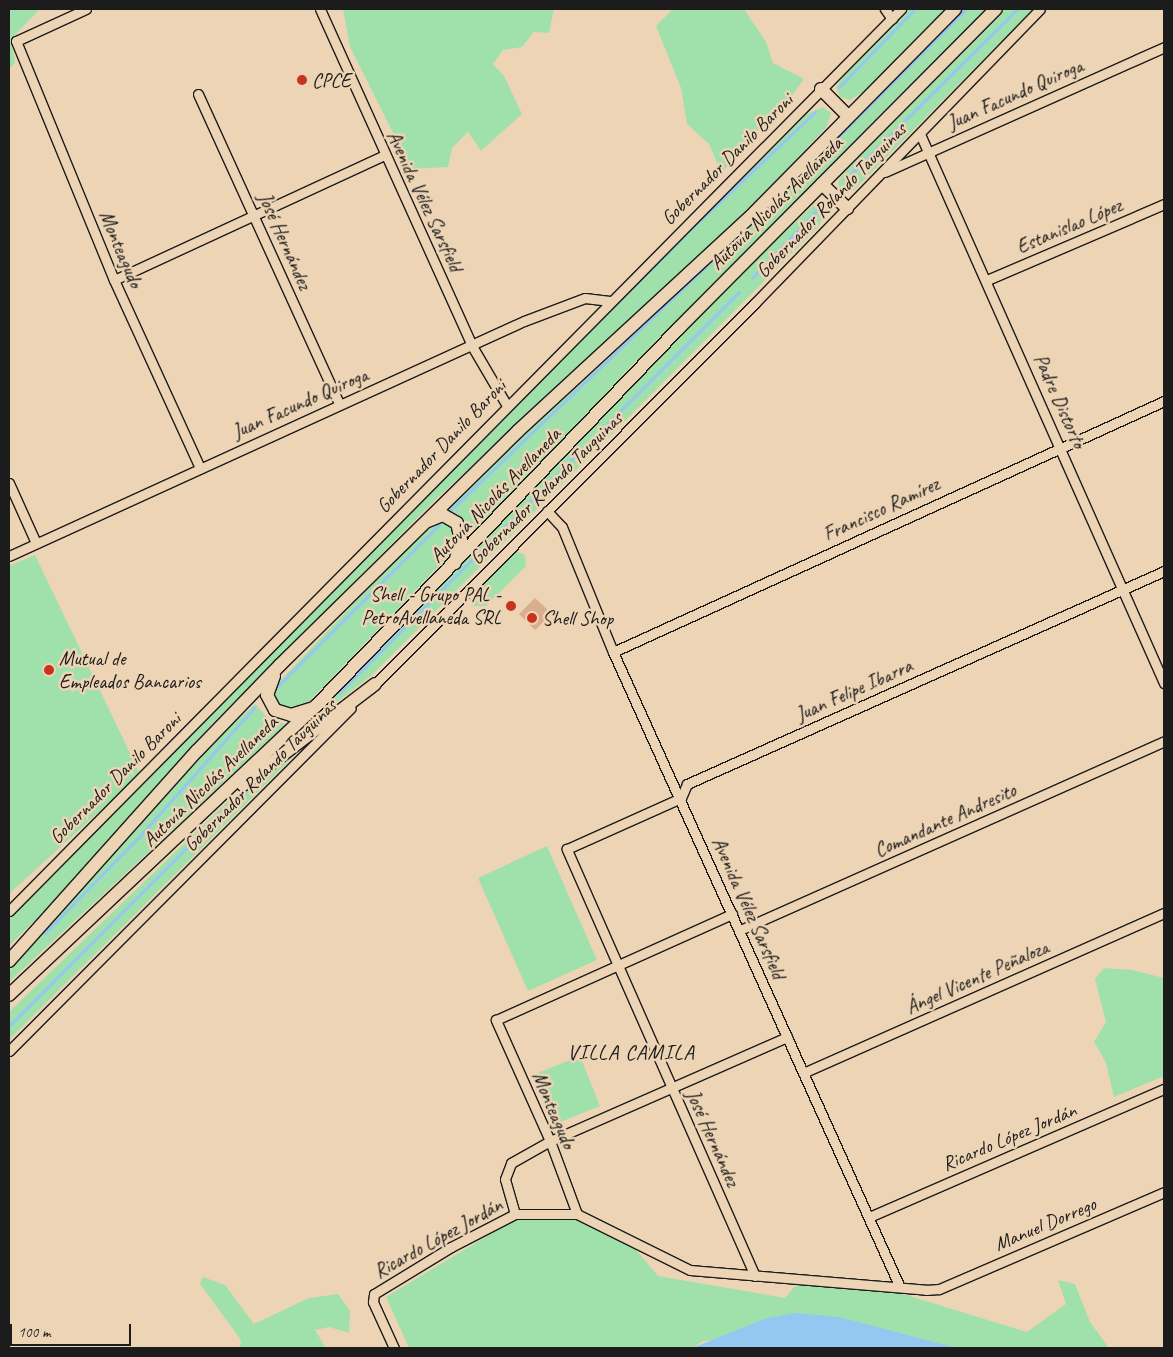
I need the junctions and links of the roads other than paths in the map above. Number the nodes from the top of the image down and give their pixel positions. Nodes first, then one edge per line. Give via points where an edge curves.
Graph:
1 (86, 9) edge
2 (320, 9) edge
3 (885, 9) edge
4 (901, 9) edge
5 (955, 9) edge
6 (996, 9) edge
7 (1040, 9) edge
8 (892, 19) junction
9 (1164, 47) edge
10 (821, 89) junction
11 (198, 94) dead end
12 (848, 116) junction
13 (920, 134) junction
14 (928, 153) junction
15 (384, 155) junction
16 (881, 174) junction
17 (822, 184) junction
18 (1164, 204) edge
19 (847, 208) junction
20 (254, 216) junction
21 (114, 280) junction
22 (987, 280) junction
23 (610, 300) junction
24 (472, 346) junction
25 (1164, 401) edge
26 (339, 403) junction
27 (506, 404) junction
28 (1061, 446) junction
29 (200, 468) junction
30 (9, 482) edge
31 (547, 512) junction
32 (419, 526) junction
33 (36, 543) junction
34 (9, 556) edge
35 (454, 566) junction
36 (1164, 571) edge
37 (1123, 590) junction
38 (613, 652) junction
39 (280, 666) junction
40 (1164, 683) edge
41 (375, 684) junction
42 (316, 706) junction
43 (1164, 742) edge
44 (681, 798) junction
45 (192, 825) junction
46 (567, 850) joint
47 (9, 911) edge
48 (1164, 913) edge
49 (732, 914) junction
50 (740, 930) junction
51 (58, 949) junction
52 (11, 958) edge
53 (622, 967) junction
54 (9, 995) edge
55 (9, 1002) edge
56 (787, 1037) junction
57 (9, 1051) edge
58 (803, 1072) junction
59 (671, 1086) junction
60 (1164, 1089) edge
61 (550, 1141) junction
62 (1164, 1192) edge
63 (515, 1214) junction
64 (577, 1214) junction
65 (869, 1217) junction
66 (755, 1276) junction
67 (899, 1285) junction
68 (394, 1348) edge

1 - 21 street, Monteagudo via 16,41
2 - 15 street, Avenida Vélez Sarsfield
3 - 8 street
4 - 8 street, Gobernador Danilo Baroni
5 - 12 highway, Autovía Nicolás Avellaneda
6 - 17 highway, Autovía Nicolás Avellaneda
7 - 13 street, Gobernador Rolando Tauguinas
8 - 10 street, Gobernador Danilo Baroni
9 - 14 street, Juan Facundo Quiroga
10 - 12 highway
10 - 23 street, Gobernador Danilo Baroni
11 - 20 street, José Hernández
12 - 32 highway, Autovía Nicolás Avellaneda via 667,297
13 - 14 street, Padre Distorto
13 - 16 street, Gobernador Rolando Tauguinas
14 - 16 street, Juan Facundo Quiroga
14 - 22 street, Padre Distorto
15 - 20 street
15 - 24 street, Avenida Vélez Sarsfield
16 - 19 street, Gobernador Rolando Tauguinas
17 - 19 highway
17 - 35 highway, Autovía Nicolás Avellaneda via 678,329
18 - 22 street, Estanislao López
19 - 31 street, Gobernador Rolando Tauguinas
20 - 21 street
20 - 26 street, José Hernández
21 - 29 street, Monteagudo
22 - 28 street, Padre Distorto
23 - 24 street, Juan Facundo Quiroga via 585,298
23 - 27 street, Gobernador Danilo Baroni
24 - 26 street, Juan Facundo Quiroga
24 - 27 street, Avenida Vélez Sarsfield
25 - 28 street, Francisco Ramírez
26 - 29 street, Juan Facundo Quiroga
27 - 47 street, Gobernador Danilo Baroni
28 - 37 street, Padre Distorto
28 - 38 street, Francisco Ramírez
29 - 33 street, Juan Facundo Quiroga
30 - 33 street
31 - 38 street, Avenida Vélez Sarsfield via 562,527
31 - 41 street, Gobernador Rolando Tauguinas
32 - 35 highway via 437,516 455,520 461,535
32 - 39 highway, Autovía Nicolás Avellaneda
33 - 34 street, Juan Facundo Quiroga
35 - 42 highway, Autovía Nicolás Avellaneda
36 - 37 street, Juan Felipe Ibarra
37 - 40 street, Padre Distorto
37 - 44 street, Juan Felipe Ibarra via 688,784
38 - 44 street, Avenida Vélez Sarsfield
39 - 42 highway via 268,691 272,707 291,715
39 - 52 highway, Autovía Nicolás Avellaneda via 197,751
41 - 45 highway
41 - 57 street, Gobernador Rolando Tauguinas
42 - 45 highway, Autovía Nicolás Avellaneda
43 - 50 street, Comandante Andresito
44 - 46 street, Juan Felipe Ibarra
44 - 49 street, Avenida Vélez Sarsfield
45 - 51 highway, Autovía Nicolás Avellaneda
46 - 53 street, José Hernández
48 - 58 street, Ángel Vicente Peñaloza
49 - 50 street, Avenida Vélez Sarsfield
49 - 53 street
50 - 56 street, Avenida Vélez Sarsfield
51 - 54 highway, Autovía Nicolás Avellaneda
51 - 55 highway
53 - 59 street, José Hernández
53 - 61 street, Monteagudo via 496,1020
56 - 58 street, Avenida Vélez Sarsfield
56 - 59 street
58 - 65 street, Avenida Vélez Sarsfield
59 - 61 street
59 - 66 street, José Hernández
60 - 65 street, Ricardo López Jordán
61 - 63 street via 511,1163 506,1170 505,1180
61 - 64 street, Monteagudo
62 - 67 street, Manuel Dorrego via 939,1289
63 - 64 street, Ricardo López Jordán
63 - 68 street, Ricardo López Jordán via 378,1290 373,1302
64 - 66 street, Ricardo López Jordán via 690,1270
65 - 67 street, Avenida Vélez Sarsfield
66 - 67 street

